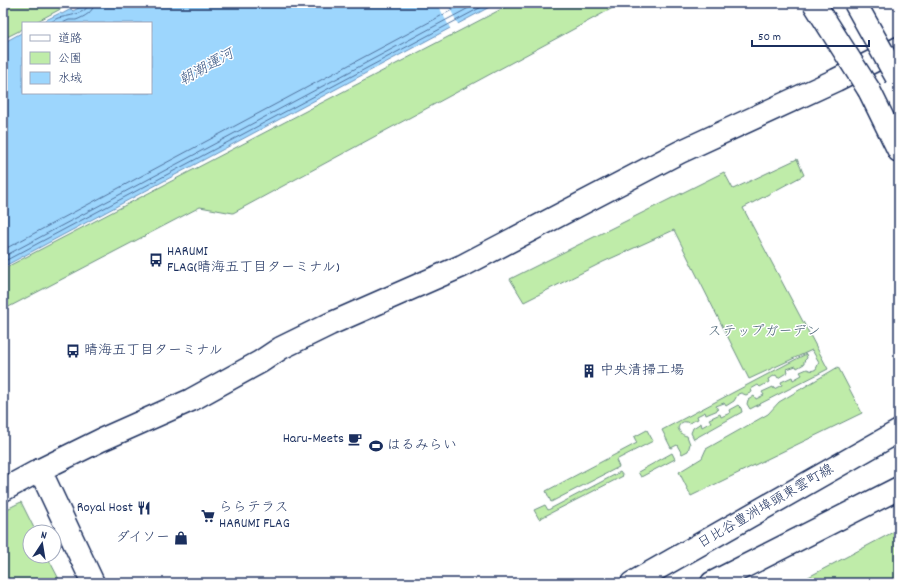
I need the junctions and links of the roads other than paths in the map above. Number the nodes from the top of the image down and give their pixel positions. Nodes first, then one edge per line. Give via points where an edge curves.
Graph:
1 (814, 3) edge
2 (825, 3) edge
3 (855, 3) edge
4 (863, 3) edge
5 (899, 48) edge
6 (898, 80) edge
7 (869, 90) junction
8 (899, 151) edge
9 (899, 431) edge
10 (40, 470) junction
11 (899, 488) edge
12 (3, 490) edge
13 (94, 583) edge
14 (632, 583) edge
15 (712, 583) edge

1 - 7 main road, bridge
2 - 7 main road, bridge
3 - 6 main road, bridge
4 - 6 main road, bridge
5 - 10 main road via 680,152 462,266 281,348 191,400
7 - 8 main road
9 - 14 main road, 日比谷豊洲埠頭東雲町線
10 - 12 main road
10 - 13 main road
11 - 15 main road

